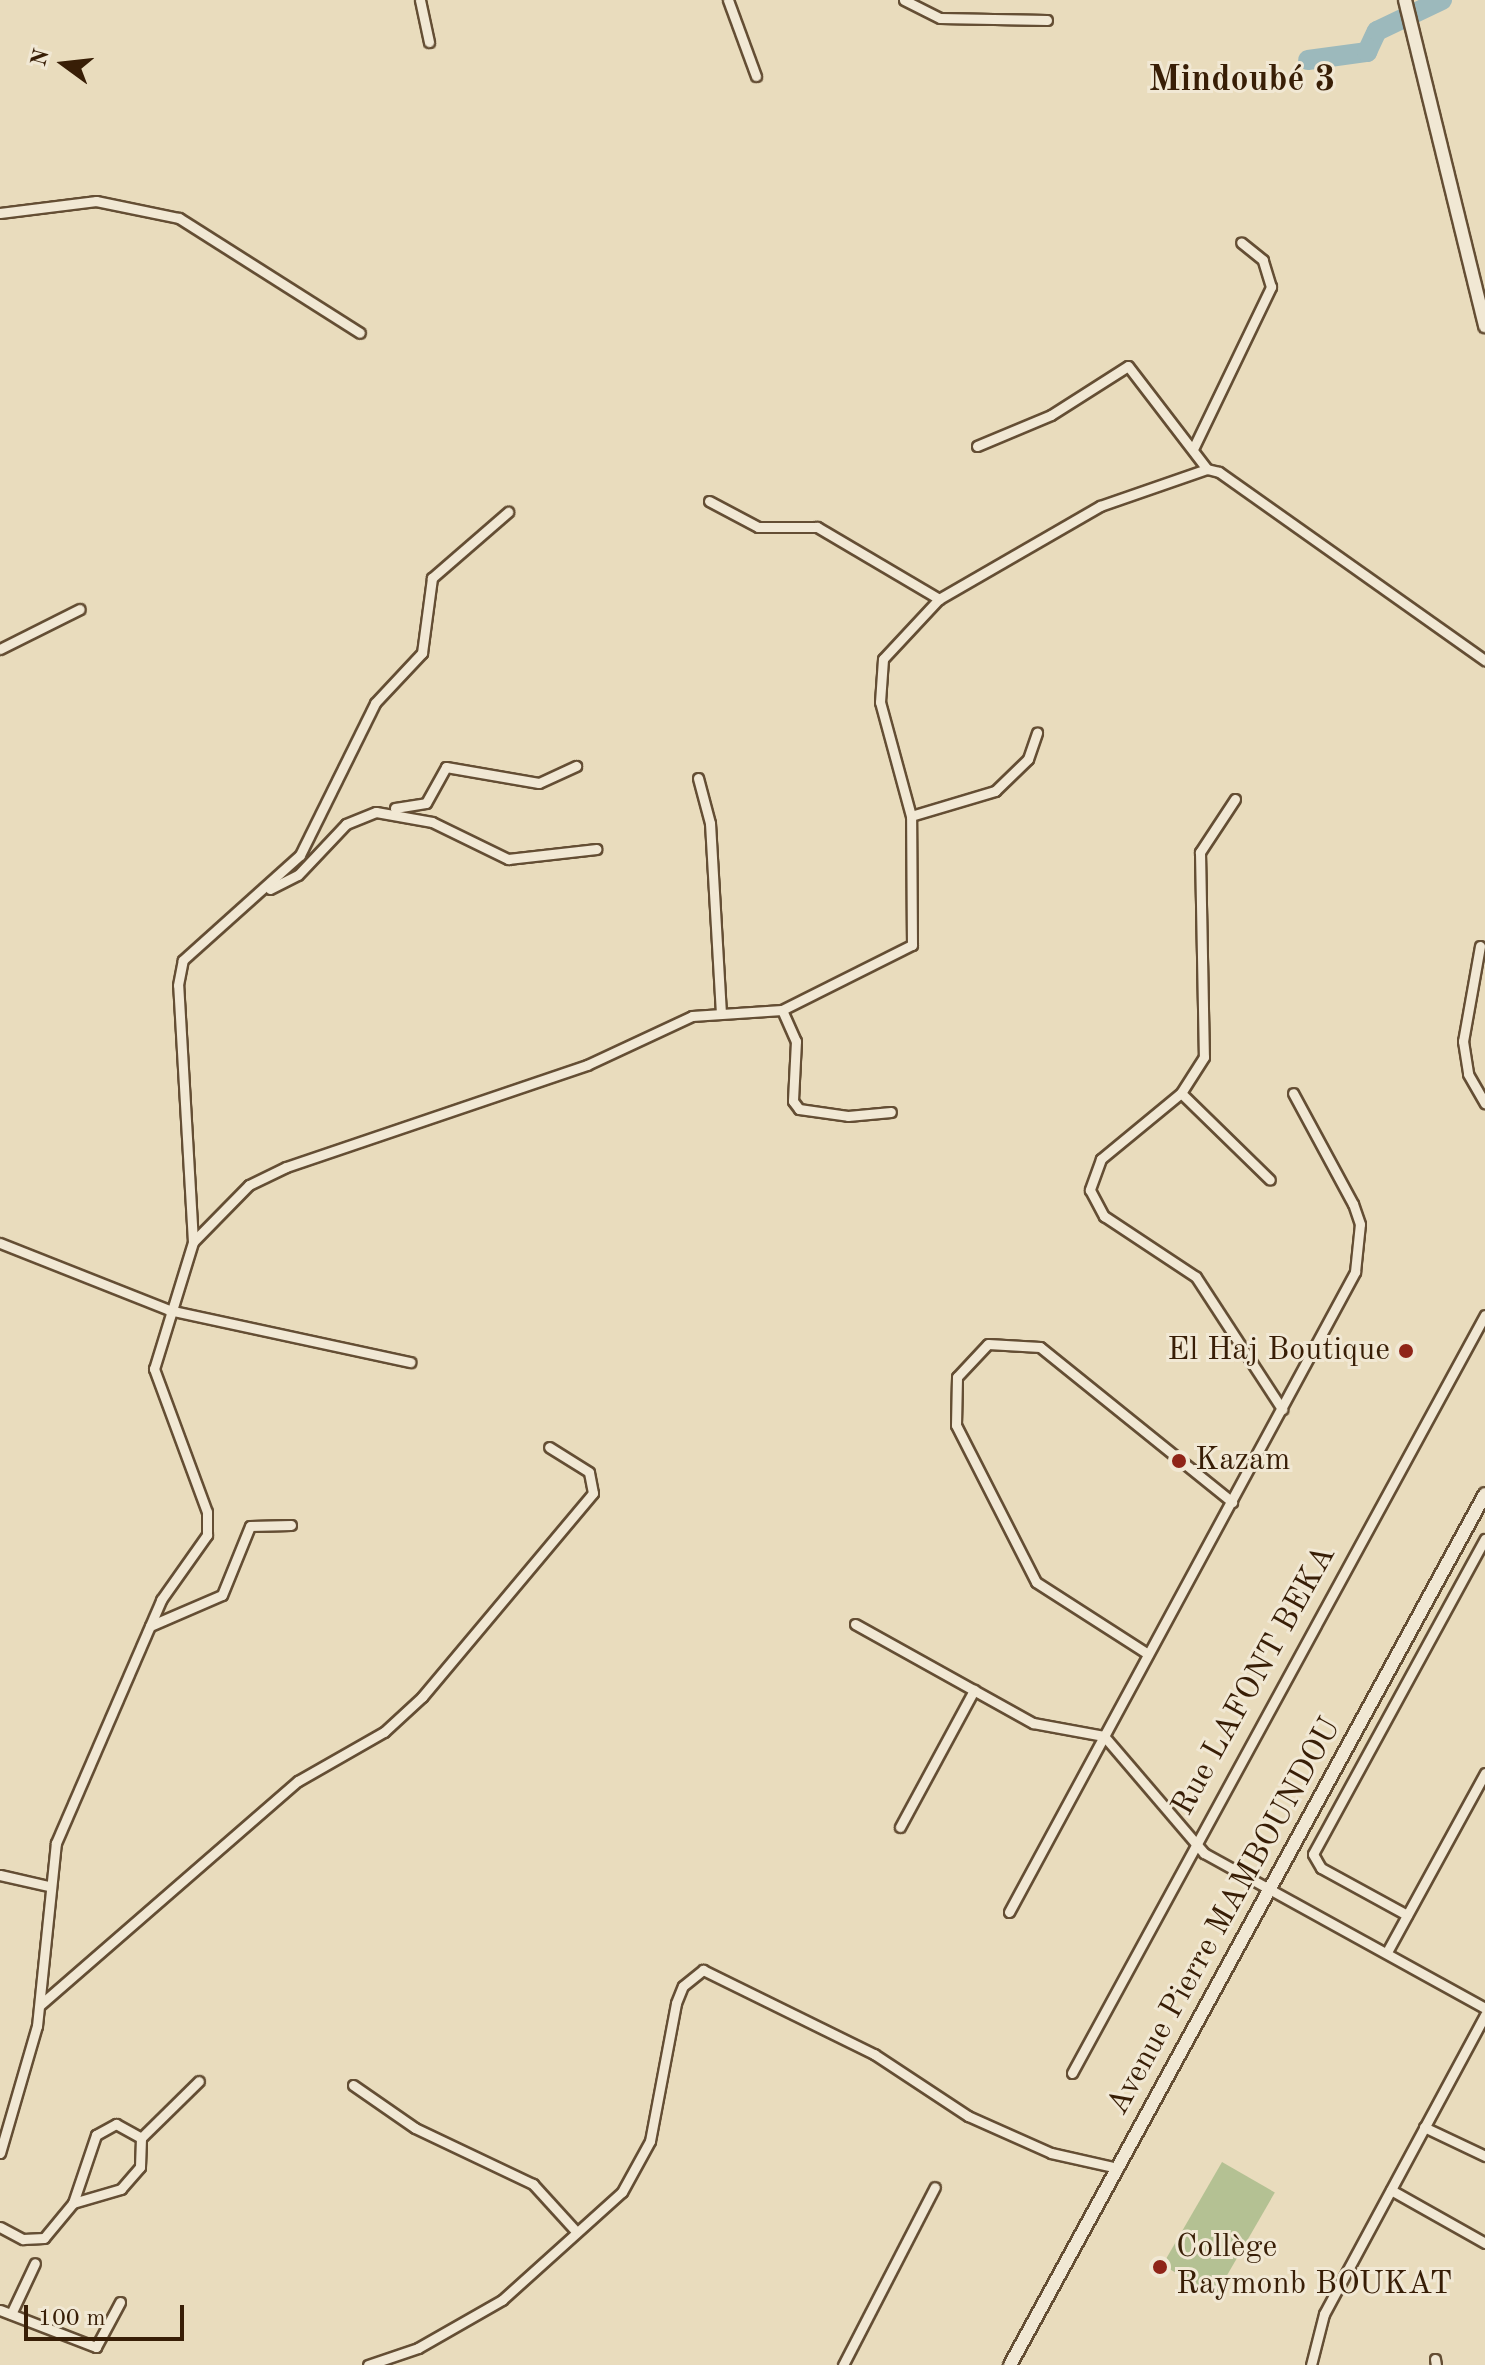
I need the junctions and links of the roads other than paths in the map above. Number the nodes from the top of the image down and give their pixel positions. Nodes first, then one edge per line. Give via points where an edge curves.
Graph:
1 (420, 0) edge
2 (728, 0) edge
3 (904, 0) edge
4 (1406, 3) edge
5 (1047, 20) dead end
6 (429, 42) dead end
7 (756, 76) dead end
8 (0, 213) edge
9 (1241, 242) dead end
10 (1485, 326) edge
11 (360, 333) dead end
12 (977, 446) dead end
13 (1194, 447) junction
14 (1207, 469) junction
15 (709, 501) dead end
16 (508, 512) dead end
17 (939, 599) junction
18 (80, 609) dead end
19 (0, 649) edge
20 (1485, 660) edge
21 (1037, 733) dead end
22 (576, 766) dead end
23 (698, 778) dead end
24 (1235, 799) dead end
25 (393, 811) junction
26 (911, 816) junction
27 (596, 849) dead end
28 (270, 889) junction
29 (1480, 946) dead end
30 (782, 1010) junction
31 (721, 1012) junction
32 (1181, 1093) junction
33 (1293, 1093) dead end
34 (1485, 1103) edge
35 (891, 1112) dead end
36 (1270, 1180) dead end
37 (193, 1242) junction
38 (0, 1243) edge
39 (169, 1310) junction
40 (1485, 1315) edge
41 (410, 1362) dead end
42 (1282, 1409) junction
43 (549, 1447) dead end
44 (1485, 1494) edge
45 (1232, 1502) junction
46 (291, 1525) dead end
47 (1485, 1539) edge
48 (855, 1624) dead end
49 (150, 1626) junction
50 (1148, 1654) junction
51 (974, 1690) junction
52 (1104, 1736) junction
53 (1485, 1773) edge
54 (900, 1827) dead end
55 (1194, 1844) junction
56 (0, 1875) edge
57 (48, 1886) junction
58 (1271, 1886) junction
59 (1009, 1912) dead end
60 (1407, 1915) junction
61 (1387, 1952) junction
62 (40, 2005) junction
63 (1485, 2008) edge
64 (1485, 2015) edge
65 (1072, 2073) dead end
66 (199, 2081) dead end
67 (353, 2085) dead end
68 (1424, 2127) junction
69 (141, 2138) junction
70 (0, 2153) edge
71 (1485, 2156) edge
72 (1118, 2168) junction
73 (935, 2187) dead end
74 (1391, 2190) junction
75 (73, 2203) junction
76 (0, 2227) edge
77 (574, 2229) junction
78 (1485, 2243) edge
79 (35, 2263) dead end
80 (120, 2302) dead end
81 (0, 2310) edge
82 (11, 2314) junction
83 (368, 2365) edge
84 (843, 2365) edge
85 (1010, 2365) edge
86 (1311, 2365) edge

1 - 6 street
2 - 7 street
3 - 5 street via 940,18
4 - 10 street
8 - 11 street via 96,201 179,218
9 - 13 street via 1263,260 1271,287
12 - 13 street via 1051,415 1128,366
13 - 14 street
14 - 17 street via 1100,506
14 - 20 street via 1332,547
15 - 17 street via 758,527 817,527
16 - 28 street via 432,578 422,653 375,703 308,843
17 - 26 street via 891,645 879,687
18 - 19 street
21 - 26 street via 1028,759 995,791
22 - 25 street via 539,783 446,767 426,803
23 - 31 street via 710,823
24 - 32 street via 1201,846 1207,1039 1199,1069
25 - 27 street via 508,859
25 - 28 street via 346,824 298,875
26 - 30 street via 912,945
28 - 37 street via 197,941 179,976
29 - 34 street via 1463,1041 1468,1074
30 - 31 street
30 - 35 street via 796,1041 793,1101 799,1109 848,1116
31 - 37 street via 263,1177
32 - 36 street
32 - 42 street via 1101,1159 1090,1190 1104,1216 1196,1277
33 - 42 street via 1353,1204 1360,1242 1347,1290
37 - 39 street
38 - 39 street
39 - 41 street
39 - 49 street via 154,1369 209,1523
40 - 55 street, Rue LAFONT BEKA
42 - 45 street
43 - 62 street via 589,1472 589,1501 422,1697 384,1732 298,1781
44 - 58 street, Avenue Pierre MAMBOUNDOU
45 - 50 street
45 - 50 street via 1040,1347 988,1344 957,1377 953,1402 961,1439 1036,1582
46 - 49 street via 250,1526 222,1595
47 - 60 street via 1313,1854 1321,1868
48 - 51 street
49 - 57 street via 81,1776
50 - 52 street
51 - 52 street via 1033,1723
51 - 54 street
52 - 55 street
52 - 59 street
53 - 60 street
55 - 58 street
55 - 65 street, Rue LAFONT BEKA
56 - 57 street
57 - 62 street
58 - 61 street
58 - 72 street, Avenue Pierre MAMBOUNDOU
60 - 61 street
61 - 63 street
62 - 70 street
64 - 68 street
66 - 69 street
67 - 77 street via 415,2128 533,2184
68 - 71 street
68 - 74 street
69 - 75 street via 140,2167 121,2189
69 - 75 street via 116,2124 104,2127 87,2149
72 - 77 street via 1051,2153 968,2116 874,2054 703,1970 683,1986 676,2003 656,2118 640,2163 607,2207
72 - 85 street, Avenue Pierre MAMBOUNDOU
73 - 84 street
74 - 78 street
74 - 86 street via 1324,2314
75 - 76 street via 52,2232 34,2242
77 - 83 street via 491,2307 418,2348
79 - 82 street
80 - 82 street via 96,2347
81 - 82 street

